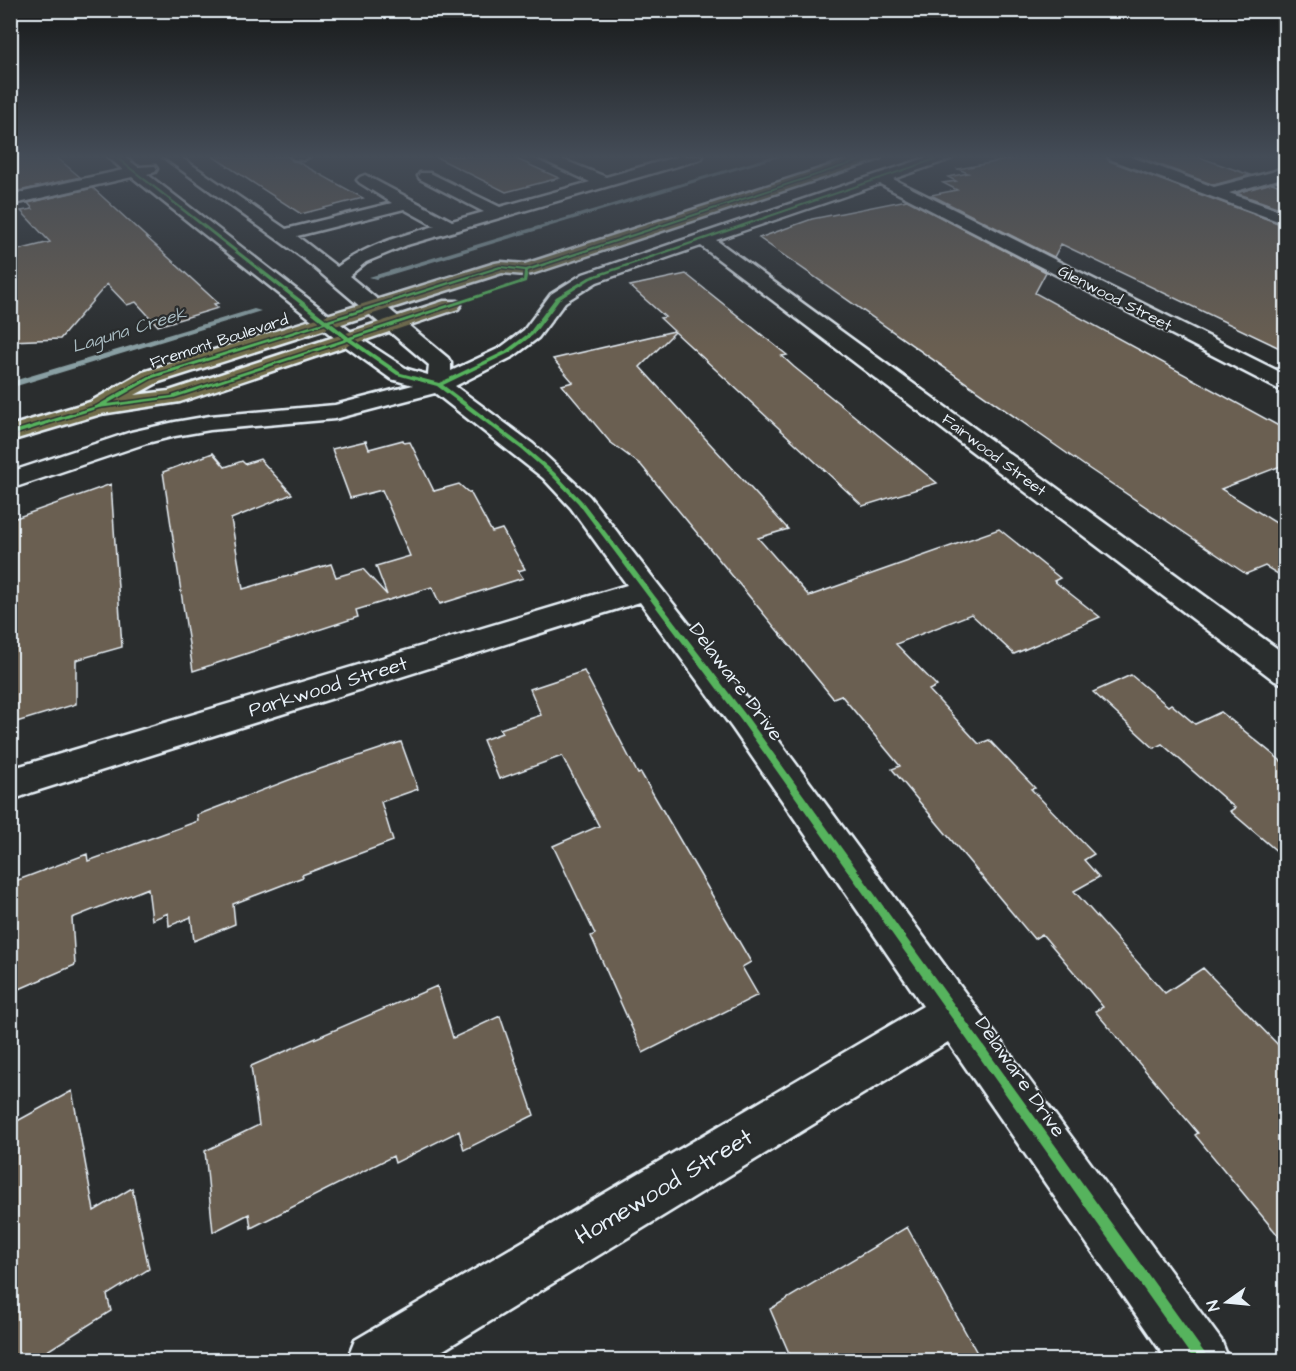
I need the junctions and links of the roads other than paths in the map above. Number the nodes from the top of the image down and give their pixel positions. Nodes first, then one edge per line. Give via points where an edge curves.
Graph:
1 (195, 220) edge
2 (260, 220) edge
3 (342, 220) edge
4 (437, 220) edge
5 (475, 220) edge
6 (679, 220) edge
7 (758, 220) edge
8 (963, 220) edge
9 (450, 227) junction
10 (282, 235) junction
11 (702, 239) junction
12 (401, 241) junction
13 (306, 253) junction
14 (526, 270) junction
15 (338, 275) junction
16 (374, 306) junction
17 (324, 321) junction
18 (396, 324) junction
19 (348, 339) junction
20 (1286, 384) edge
21 (439, 385) junction
22 (98, 407) junction
23 (10, 434) edge
24 (10, 481) edge
25 (646, 590) junction
26 (1286, 672) edge
27 (10, 786) edge
28 (954, 1013) junction
29 (375, 1360) edge
30 (1201, 1360) edge

1 - 17 street, Delaware Drive
2 - 10 street
3 - 10 street
4 - 9 street
5 - 9 street
6 - 14 main road, Fremont Boulevard
7 - 11 street
8 - 20 street, Glenwood Street
9 - 12 street
10 - 13 street
11 - 21 street via 572,287 558,298 531,334 507,352
11 - 26 street, Fairwood Street
12 - 13 street
12 - 15 street via 360,258
13 - 15 street
14 - 16 main road, Fremont Boulevard via 501,267
14 - 18 main road, Fremont Boulevard via 525,281
15 - 16 street
16 - 17 main road, Fremont Boulevard
16 - 18 street
17 - 19 street, Delaware Drive
17 - 22 main road, Fremont Boulevard via 151,377
18 - 19 main road, Fremont Boulevard
18 - 21 street via 440,363
19 - 21 street, Delaware Drive via 399,374
19 - 22 main road, Fremont Boulevard via 172,397
21 - 24 street via 335,412 166,430
21 - 25 street, Delaware Drive via 552,473 580,502
22 - 23 main road, Fremont Boulevard
25 - 27 street, Parkwood Street
25 - 28 street, Delaware Drive via 745,720
28 - 29 street, Homewood Street
28 - 30 street, Delaware Drive

